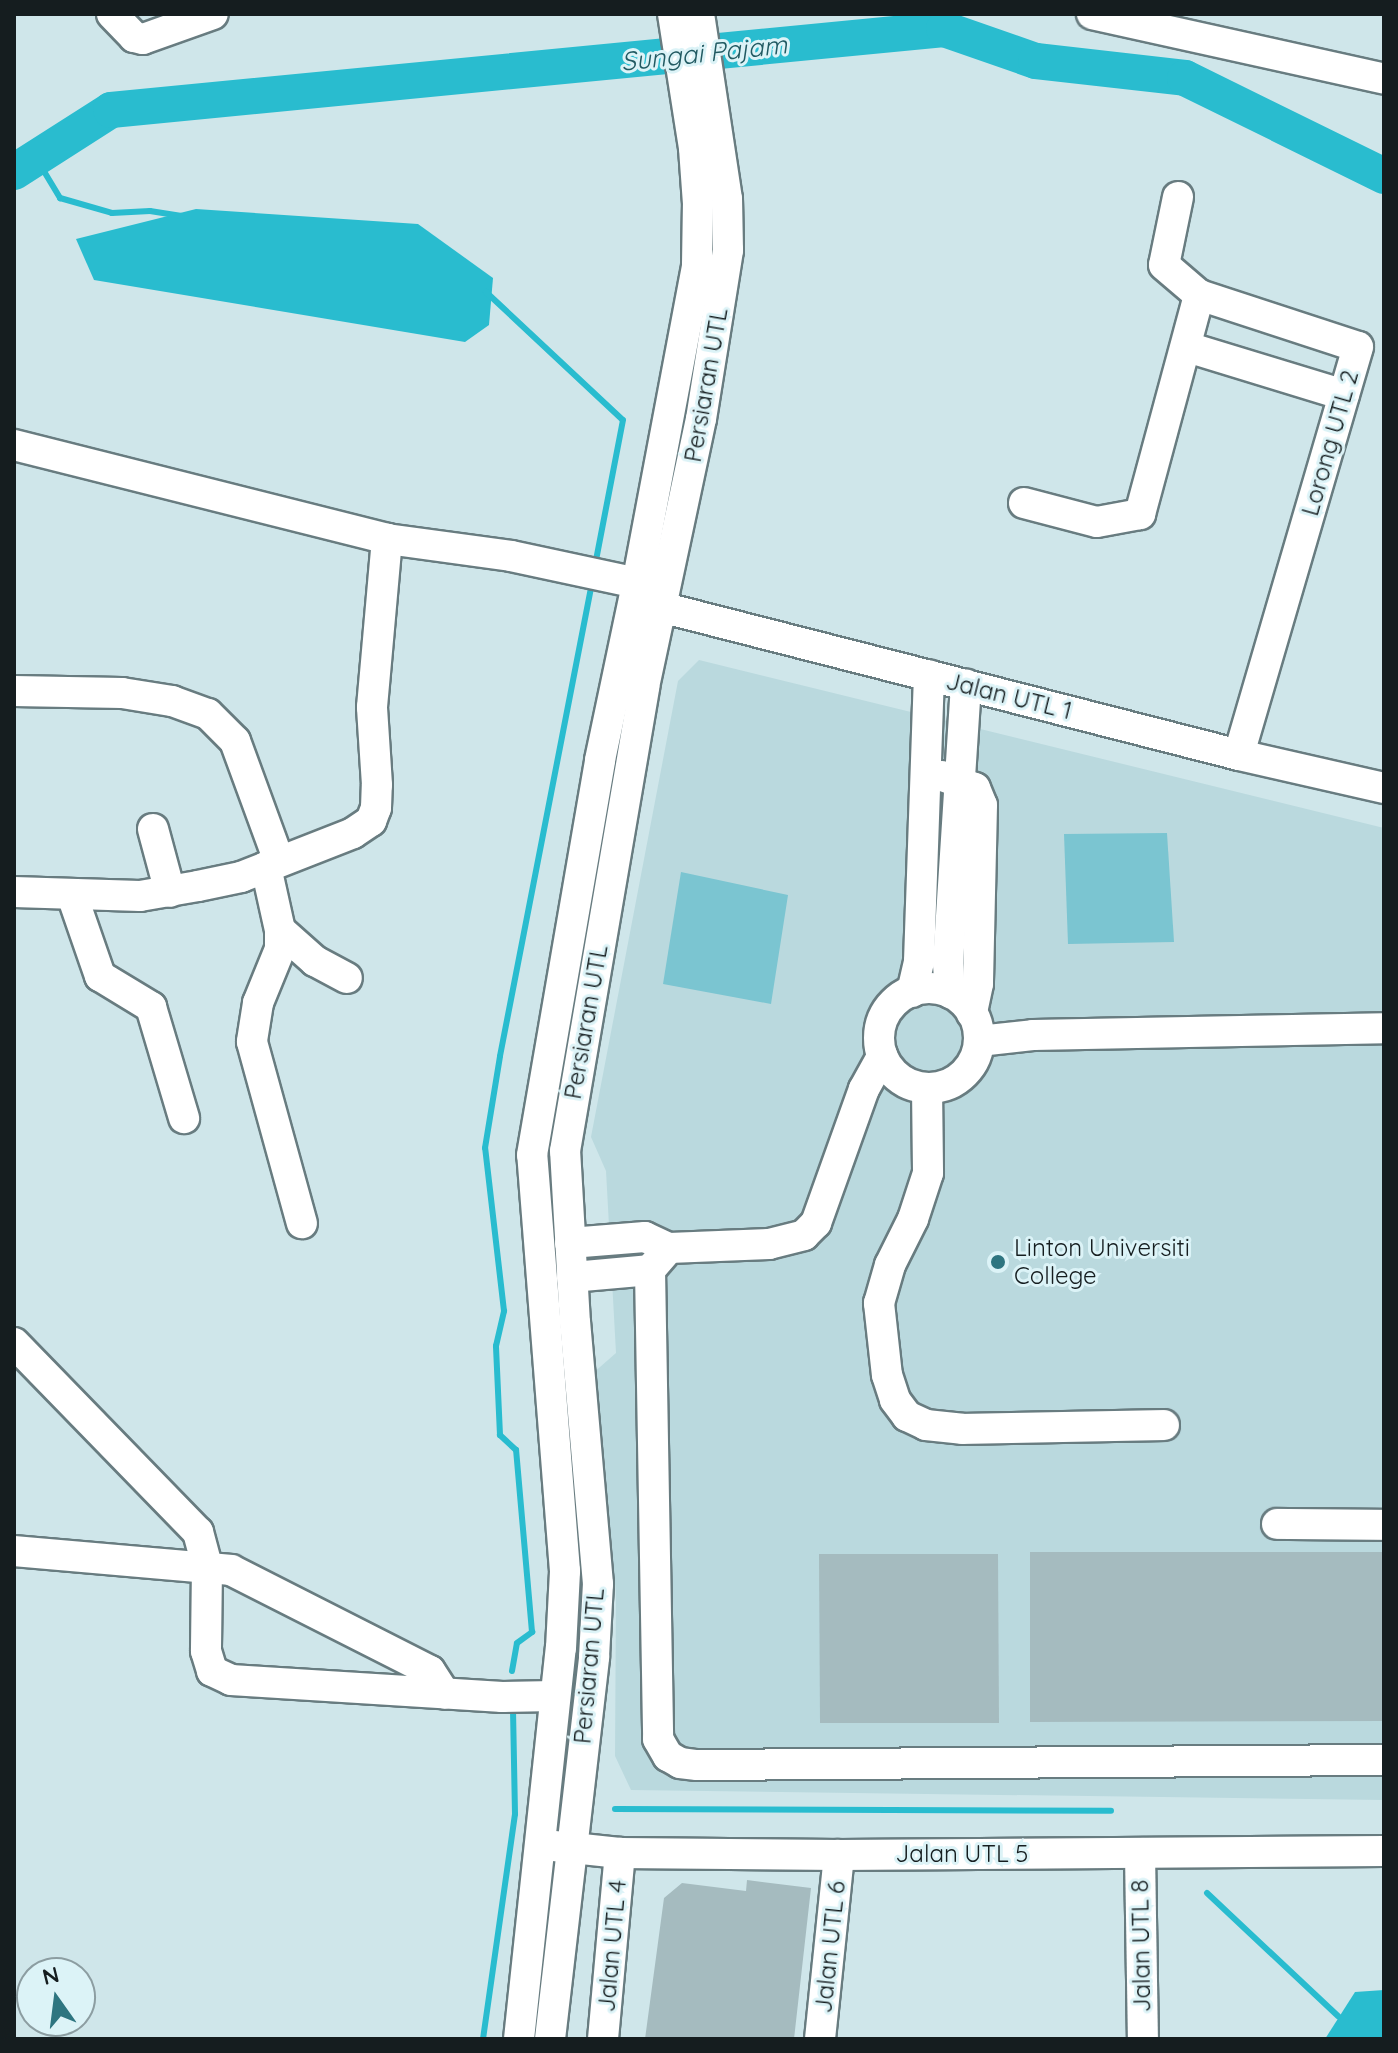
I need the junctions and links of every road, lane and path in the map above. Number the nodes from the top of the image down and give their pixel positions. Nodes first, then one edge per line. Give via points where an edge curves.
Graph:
1 (112, 14) edge
2 (213, 14) edge
3 (673, 14) edge
4 (699, 14) edge
5 (1092, 14) edge
6 (1384, 79) edge
7 (702, 108) junction
8 (1178, 197) dead end
9 (1199, 295) junction
10 (1187, 347) junction
11 (1344, 395) junction
12 (14, 445) edge
13 (1024, 503) dead end
14 (387, 539) junction
15 (642, 592) junction
16 (929, 675) junction
17 (966, 685) junction
18 (14, 691) edge
19 (1239, 755) junction
20 (928, 774) junction
21 (958, 779) junction
22 (1384, 788) edge
23 (153, 829) dead end
24 (272, 864) junction
25 (14, 892) edge
26 (170, 892) junction
27 (72, 895) junction
28 (280, 930) junction
29 (347, 978) dead end
30 (912, 992) junction
31 (967, 1016) junction
32 (1384, 1028) edge
33 (882, 1056) junction
34 (927, 1088) junction
35 (184, 1118) dead end
36 (302, 1223) dead end
37 (570, 1243) junction
38 (660, 1259) junction
39 (572, 1277) junction
40 (14, 1343) edge
41 (1164, 1425) dead end
42 (1277, 1524) dead end
43 (1384, 1525) edge
44 (14, 1551) edge
45 (207, 1566) junction
46 (445, 1694) junction
47 (554, 1696) junction
48 (1384, 1760) edge
49 (541, 1844) junction
50 (572, 1849) junction
51 (1384, 1851) edge
52 (620, 1853) junction
53 (1140, 1853) junction
54 (839, 1855) junction
55 (519, 2039) edge
56 (550, 2039) edge
57 (603, 2039) edge
58 (820, 2039) edge
59 (1143, 2039) edge

1 - 2 street via 134,37 143,39
3 - 7 street, Persiaran UTL
4 - 7 street, Persiaran UTL
5 - 6 street
7 - 15 street, Persiaran UTL via 697,265
8 - 9 street via 1164,265
9 - 10 street
9 - 11 street, Lorong UTL 2 via 1358,347
10 - 11 street
10 - 13 street via 1140,514 1097,522
11 - 19 street, Lorong UTL 2
12 - 14 street, Jalan UTL 1
14 - 15 street, Jalan UTL 1 via 572,568
14 - 24 street via 372,707 376,808 371,821 353,833
15 - 16 street, Jalan UTL 1
15 - 37 street, Persiaran UTL via 567,1129
15 - 47 street, Persiaran UTL via 597,775 532,1155 565,1571
16 - 17 street, Jalan UTL 1
16 - 20 street
17 - 19 street, Jalan UTL 1
17 - 21 street
18 - 24 street via 122,693 172,701 208,714 235,741
19 - 22 street, Jalan UTL 1
20 - 21 street
20 - 30 street via 919,961
21 - 31 street via 975,788 982,805 978,984
23 - 26 street
24 - 26 street via 241,877
24 - 28 street
25 - 27 street
26 - 27 street
27 - 35 street via 100,976 151,1007
28 - 29 street via 315,961
28 - 36 street via 280,949 258,1003 252,1042
30 - 31 street via 925,989
30 - 33 street via 887,1011 879,1040
31 - 32 street via 1033,1035
31 - 34 street via 976,1056 957,1080
33 - 34 street via 899,1079
33 - 38 street via 864,1089 816,1223 804,1235
34 - 41 street via 928,1173 879,1303 895,1400 907,1416 926,1425 962,1429
37 - 38 street via 645,1237
37 - 39 street, Persiaran UTL
38 - 39 street
38 - 48 street via 658,1739 668,1756 697,1765
39 - 50 street, Persiaran UTL via 598,1584
40 - 45 street via 180,1511 198,1532
42 - 43 street
44 - 45 street
45 - 46 street via 231,1570 430,1671
45 - 46 street via 206,1651 212,1671 231,1680
46 - 47 street
47 - 49 street, Persiaran UTL
49 - 50 street, Jalan UTL 5
49 - 55 street, Persiaran UTL
50 - 52 street, Jalan UTL 5
50 - 56 street, Persiaran UTL
51 - 53 street, Jalan UTL 5
52 - 54 street, Jalan UTL 5
52 - 57 street, Jalan UTL 4
53 - 54 street, Jalan UTL 5
53 - 59 street, Jalan UTL 8
54 - 58 street, Jalan UTL 6

